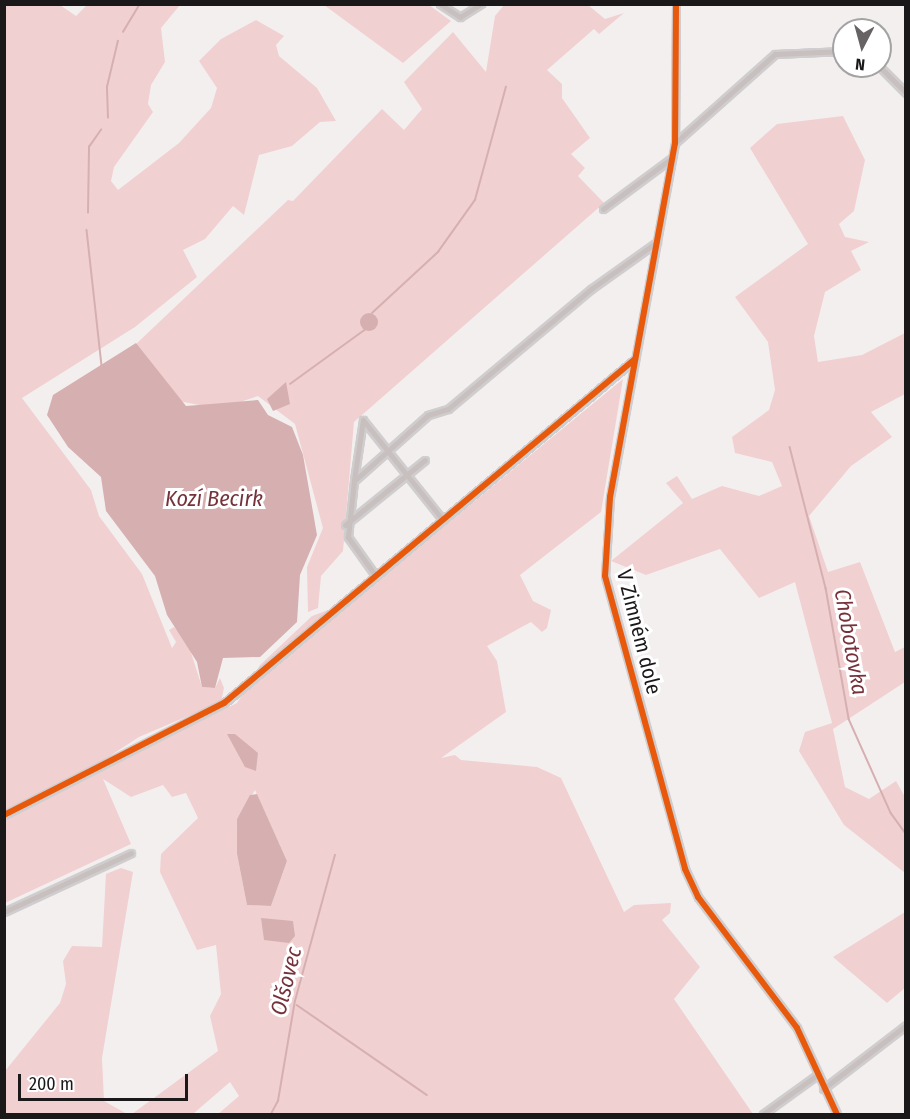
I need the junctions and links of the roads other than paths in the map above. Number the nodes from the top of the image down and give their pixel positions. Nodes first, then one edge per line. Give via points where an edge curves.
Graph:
1 (440, 4) edge
2 (481, 4) edge
3 (676, 4) edge
4 (832, 52) edge
5 (891, 78) edge
6 (906, 93) edge
7 (675, 143) junction
8 (672, 158) junction
9 (603, 209) dead end
10 (657, 242) junction
11 (635, 359) junction
12 (388, 453) junction
13 (425, 460) dead end
14 (406, 475) junction
15 (354, 481) junction
16 (442, 519) junction
17 (345, 525) junction
18 (375, 575) junction
19 (4, 815) edge
20 (131, 853) dead end
21 (4, 912) edge
22 (906, 1025) edge
23 (817, 1075) junction
24 (822, 1089) junction
25 (772, 1108) junction
26 (763, 1114) edge
27 (777, 1114) edge
28 (837, 1114) edge

1 - 2 street via 460,17
3 - 7 street, V Zimném dole
4 - 7 street via 775,54
5 - 6 street
7 - 8 street, V Zimném dole
8 - 9 street
8 - 10 street, V Zimném dole
10 - 11 street, V Zimném dole
10 - 12 street via 591,289 448,409 428,415
11 - 16 street
11 - 23 street, V Zimném dole via 604,543 618,626 685,869 698,897 797,1028
12 - 14 street
12 - 15 street
12 - 15 street via 363,420
13 - 14 street
14 - 16 street
14 - 17 street
15 - 17 street
16 - 18 street
17 - 18 street
18 - 19 street via 224,703
20 - 21 street
22 - 24 street
23 - 24 street, V Zimném dole
23 - 25 street
24 - 28 street, V Zimném dole
25 - 26 street
25 - 27 street

